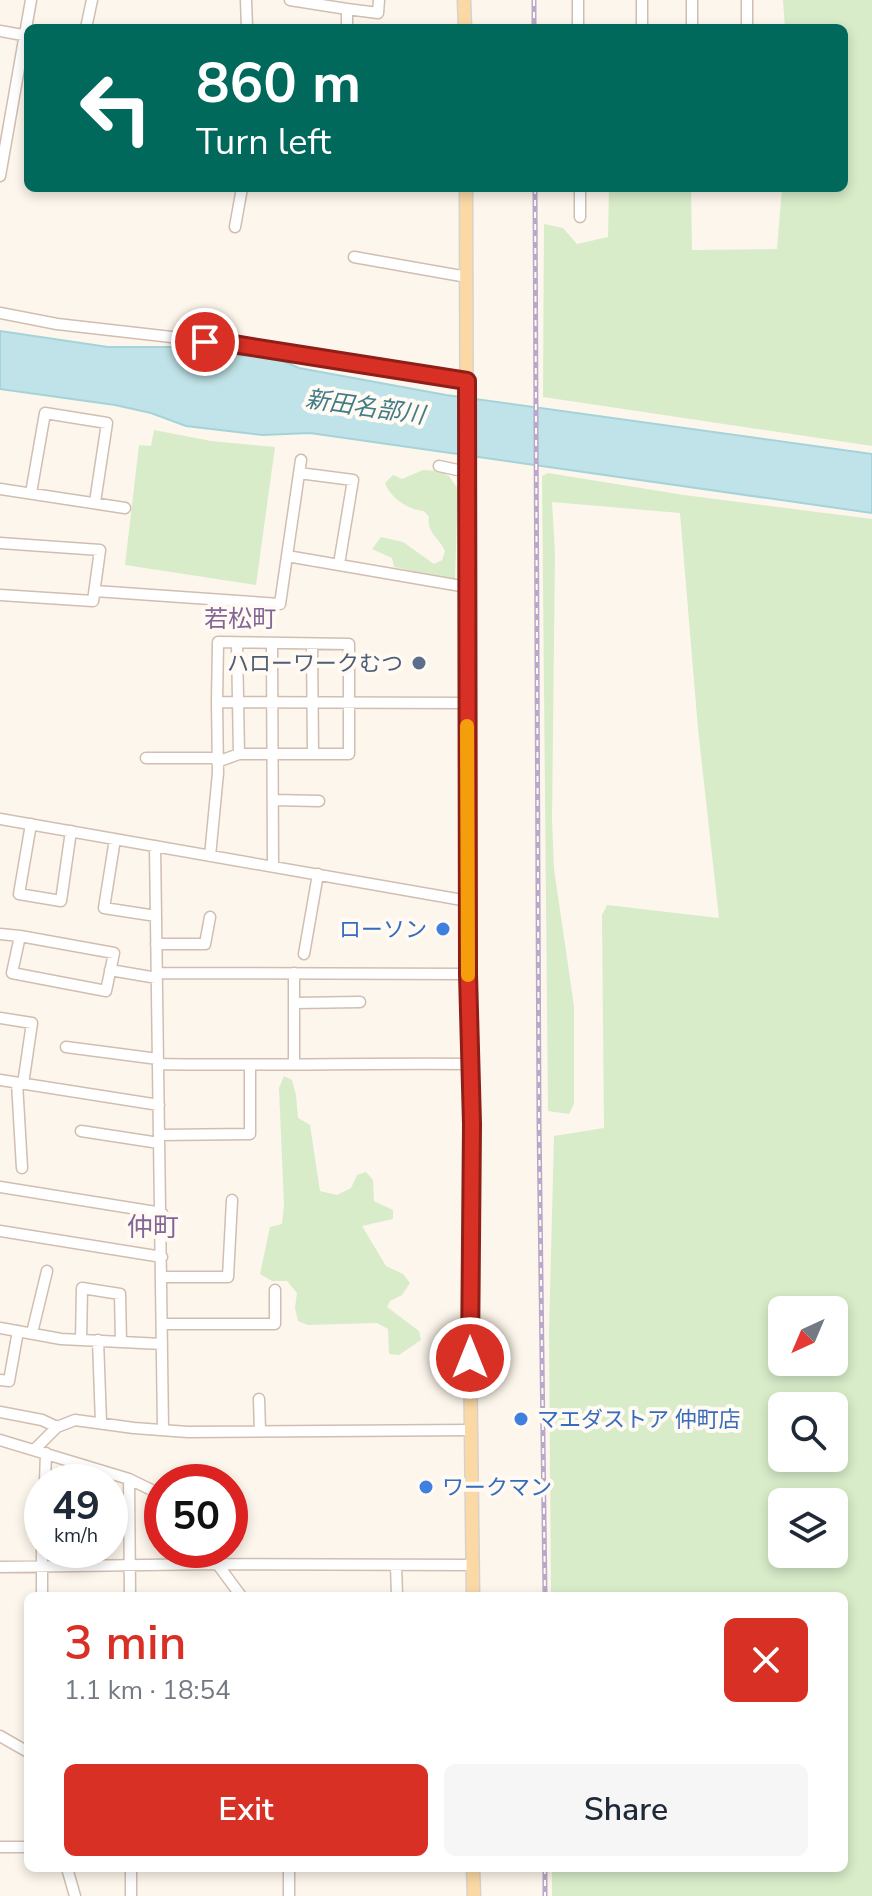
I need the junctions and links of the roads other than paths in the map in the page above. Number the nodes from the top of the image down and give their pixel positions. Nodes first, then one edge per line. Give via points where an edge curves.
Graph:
1 (31, 0) edge
2 (92, 0) edge
3 (246, 0) edge
4 (290, 0) edge
5 (379, 0) edge
6 (464, 0) edge
7 (578, 0) edge
8 (642, 0) edge
9 (692, 0) edge
10 (747, 0) edge
11 (347, 9) junction
12 (28, 24) edge
13 (87, 24) edge
14 (247, 24) edge
15 (347, 24) edge
16 (465, 24) edge
17 (578, 24) edge
18 (642, 24) edge
19 (692, 24) edge
20 (747, 24) edge
21 (0, 31) edge
22 (24, 36) edge
23 (24, 47) edge
24 (0, 176) edge
25 (241, 192) edge
26 (466, 192) edge
27 (580, 192) edge
28 (580, 217) dead end
29 (235, 227) dead end
30 (354, 257) dead end
31 (467, 277) junction
32 (0, 313) edge
33 (467, 383) junction
34 (301, 460) dead end
35 (439, 466) dead end
36 (467, 472) junction
37 (299, 473) junction
38 (0, 489) edge
39 (31, 493) junction
40 (95, 502) junction
41 (125, 508) dead end
42 (0, 543) edge
43 (287, 556) junction
44 (339, 564) junction
45 (467, 587) junction
46 (95, 591) junction
47 (0, 595) edge
48 (237, 644) junction
49 (272, 644) junction
50 (312, 644) junction
51 (238, 701) junction
52 (273, 701) junction
53 (313, 701) junction
54 (217, 702) junction
55 (350, 702) junction
56 (467, 703) junction
57 (239, 754) junction
58 (274, 754) junction
59 (313, 754) junction
60 (146, 758) dead end
61 (217, 760) junction
62 (274, 800) junction
63 (319, 801) dead end
64 (0, 819) edge
65 (31, 824) junction
66 (71, 831) junction
67 (115, 839) junction
68 (155, 846) junction
69 (210, 856) junction
70 (273, 866) junction
71 (318, 874) junction
72 (468, 901) junction
73 (156, 916) junction
74 (210, 917) dead end
75 (0, 934) edge
76 (20, 936) junction
77 (156, 944) junction
78 (304, 954) dead end
79 (110, 970) junction
80 (294, 973) junction
81 (468, 974) junction
82 (157, 976) junction
83 (360, 1002) dead end
84 (295, 1003) junction
85 (0, 1018) edge
86 (66, 1047) dead end
87 (158, 1061) junction
88 (294, 1063) junction
89 (470, 1064) junction
90 (250, 1066) junction
91 (0, 1080) edge
92 (20, 1084) junction
93 (159, 1105) junction
94 (81, 1131) dead end
95 (159, 1139) junction
96 (22, 1168) dead end
97 (0, 1187) edge
98 (232, 1200) dead end
99 (162, 1213) junction
100 (0, 1231) edge
101 (162, 1257) junction
102 (47, 1271) dead end
103 (162, 1277) junction
104 (275, 1290) dead end
105 (162, 1324) junction
106 (0, 1328) edge
107 (18, 1331) junction
108 (32, 1333) junction
109 (81, 1340) junction
110 (98, 1340) junction
111 (121, 1342) junction
112 (162, 1344) junction
113 (0, 1380) edge
114 (259, 1399) dead end
115 (0, 1412) edge
116 (101, 1423) junction
117 (57, 1427) junction
118 (163, 1430) junction
119 (471, 1430) junction
120 (260, 1431) junction
121 (0, 1440) edge
122 (40, 1451) junction
123 (42, 1464) edge
124 (129, 1479) junction
125 (144, 1486) edge
126 (248, 1564) edge
127 (396, 1565) junction
128 (473, 1565) junction
129 (24, 1566) edge
130 (130, 1566) junction
131 (144, 1566) edge
132 (0, 1567) edge
133 (41, 1568) edge
134 (220, 1568) edge
135 (42, 1592) edge
136 (130, 1592) edge
137 (238, 1592) edge
138 (397, 1592) edge
139 (473, 1592) edge
140 (0, 1736) edge
141 (24, 1750) edge
142 (0, 1847) edge
143 (24, 1847) edge
144 (68, 1872) edge
145 (131, 1872) edge
146 (289, 1872) edge
147 (473, 1872) edge
148 (75, 1896) edge
149 (131, 1896) edge
150 (289, 1896) edge
151 (474, 1896) edge

1 - 12 street
2 - 13 street
3 - 14 street
4 - 11 street
5 - 11 street via 378,13
6 - 16 main road
7 - 17 street
8 - 18 street
9 - 19 street
10 - 20 street
11 - 15 street
21 - 22 street
23 - 24 street
25 - 29 street
26 - 31 main road
27 - 28 street
30 - 31 street
31 - 33 main road
32 - 33 street
33 - 36 main road
34 - 37 street
35 - 36 street
36 - 45 main road
37 - 43 street
37 - 44 street via 353,480
38 - 39 street
39 - 40 street
39 - 40 street via 45,413 107,423
40 - 41 street
42 - 46 street via 100,550
43 - 44 street
43 - 46 street via 280,604
44 - 45 street
45 - 56 main road
46 - 47 street via 93,601
48 - 49 street
48 - 51 street
48 - 54 street via 218,642
49 - 50 street
49 - 52 street
50 - 53 street
50 - 55 street via 349,644
51 - 52 street
51 - 54 street
51 - 57 street
52 - 53 street
52 - 58 street
53 - 55 street
53 - 59 street
54 - 61 street
55 - 56 street
55 - 59 street via 349,754
56 - 72 main road
57 - 58 street
57 - 61 street
58 - 59 street
58 - 62 street
60 - 61 street
61 - 69 street
62 - 63 street
62 - 70 street
64 - 65 street
65 - 66 street
65 - 66 street via 19,894 61,901
66 - 67 street
67 - 68 street
67 - 73 street via 104,908
68 - 69 street
68 - 73 street
69 - 70 street
70 - 71 street
71 - 72 street
71 - 78 street
72 - 81 main road
73 - 77 street
74 - 77 street via 205,944
75 - 76 street
76 - 79 street via 114,953
76 - 79 street via 12,973 106,991
77 - 82 street
79 - 82 street
80 - 81 street
80 - 82 street
80 - 84 street
81 - 89 main road
82 - 87 street
83 - 84 street
84 - 88 street
85 - 92 street via 32,1023
86 - 87 street
87 - 90 street
87 - 93 street
88 - 89 street
88 - 90 street
89 - 119 main road
90 - 95 street via 250,1134
91 - 92 street
92 - 93 street
92 - 96 street
93 - 95 street
94 - 95 street
95 - 99 street
97 - 99 street
98 - 103 street via 228,1277
99 - 101 street
100 - 101 street
101 - 103 street
102 - 108 street
103 - 105 street
104 - 105 street via 275,1324
105 - 112 street
106 - 107 street
107 - 108 street
107 - 113 street via 9,1381
108 - 109 street
109 - 110 street
109 - 111 street via 82,1288 120,1294
110 - 111 street
110 - 116 street
111 - 112 street
112 - 118 street
114 - 120 street
115 - 117 street
116 - 117 street via 75,1420
116 - 118 street
117 - 122 street
118 - 120 street
119 - 120 street
119 - 128 main road
121 - 122 street
122 - 123 street
122 - 124 street
124 - 125 street
124 - 130 street
126 - 127 street
127 - 128 street
127 - 138 street
128 - 139 main road
129 - 132 street
130 - 131 street
130 - 136 street
133 - 135 street
134 - 137 street
140 - 141 street
142 - 143 street
144 - 148 street
145 - 149 street
146 - 150 street
147 - 151 main road

